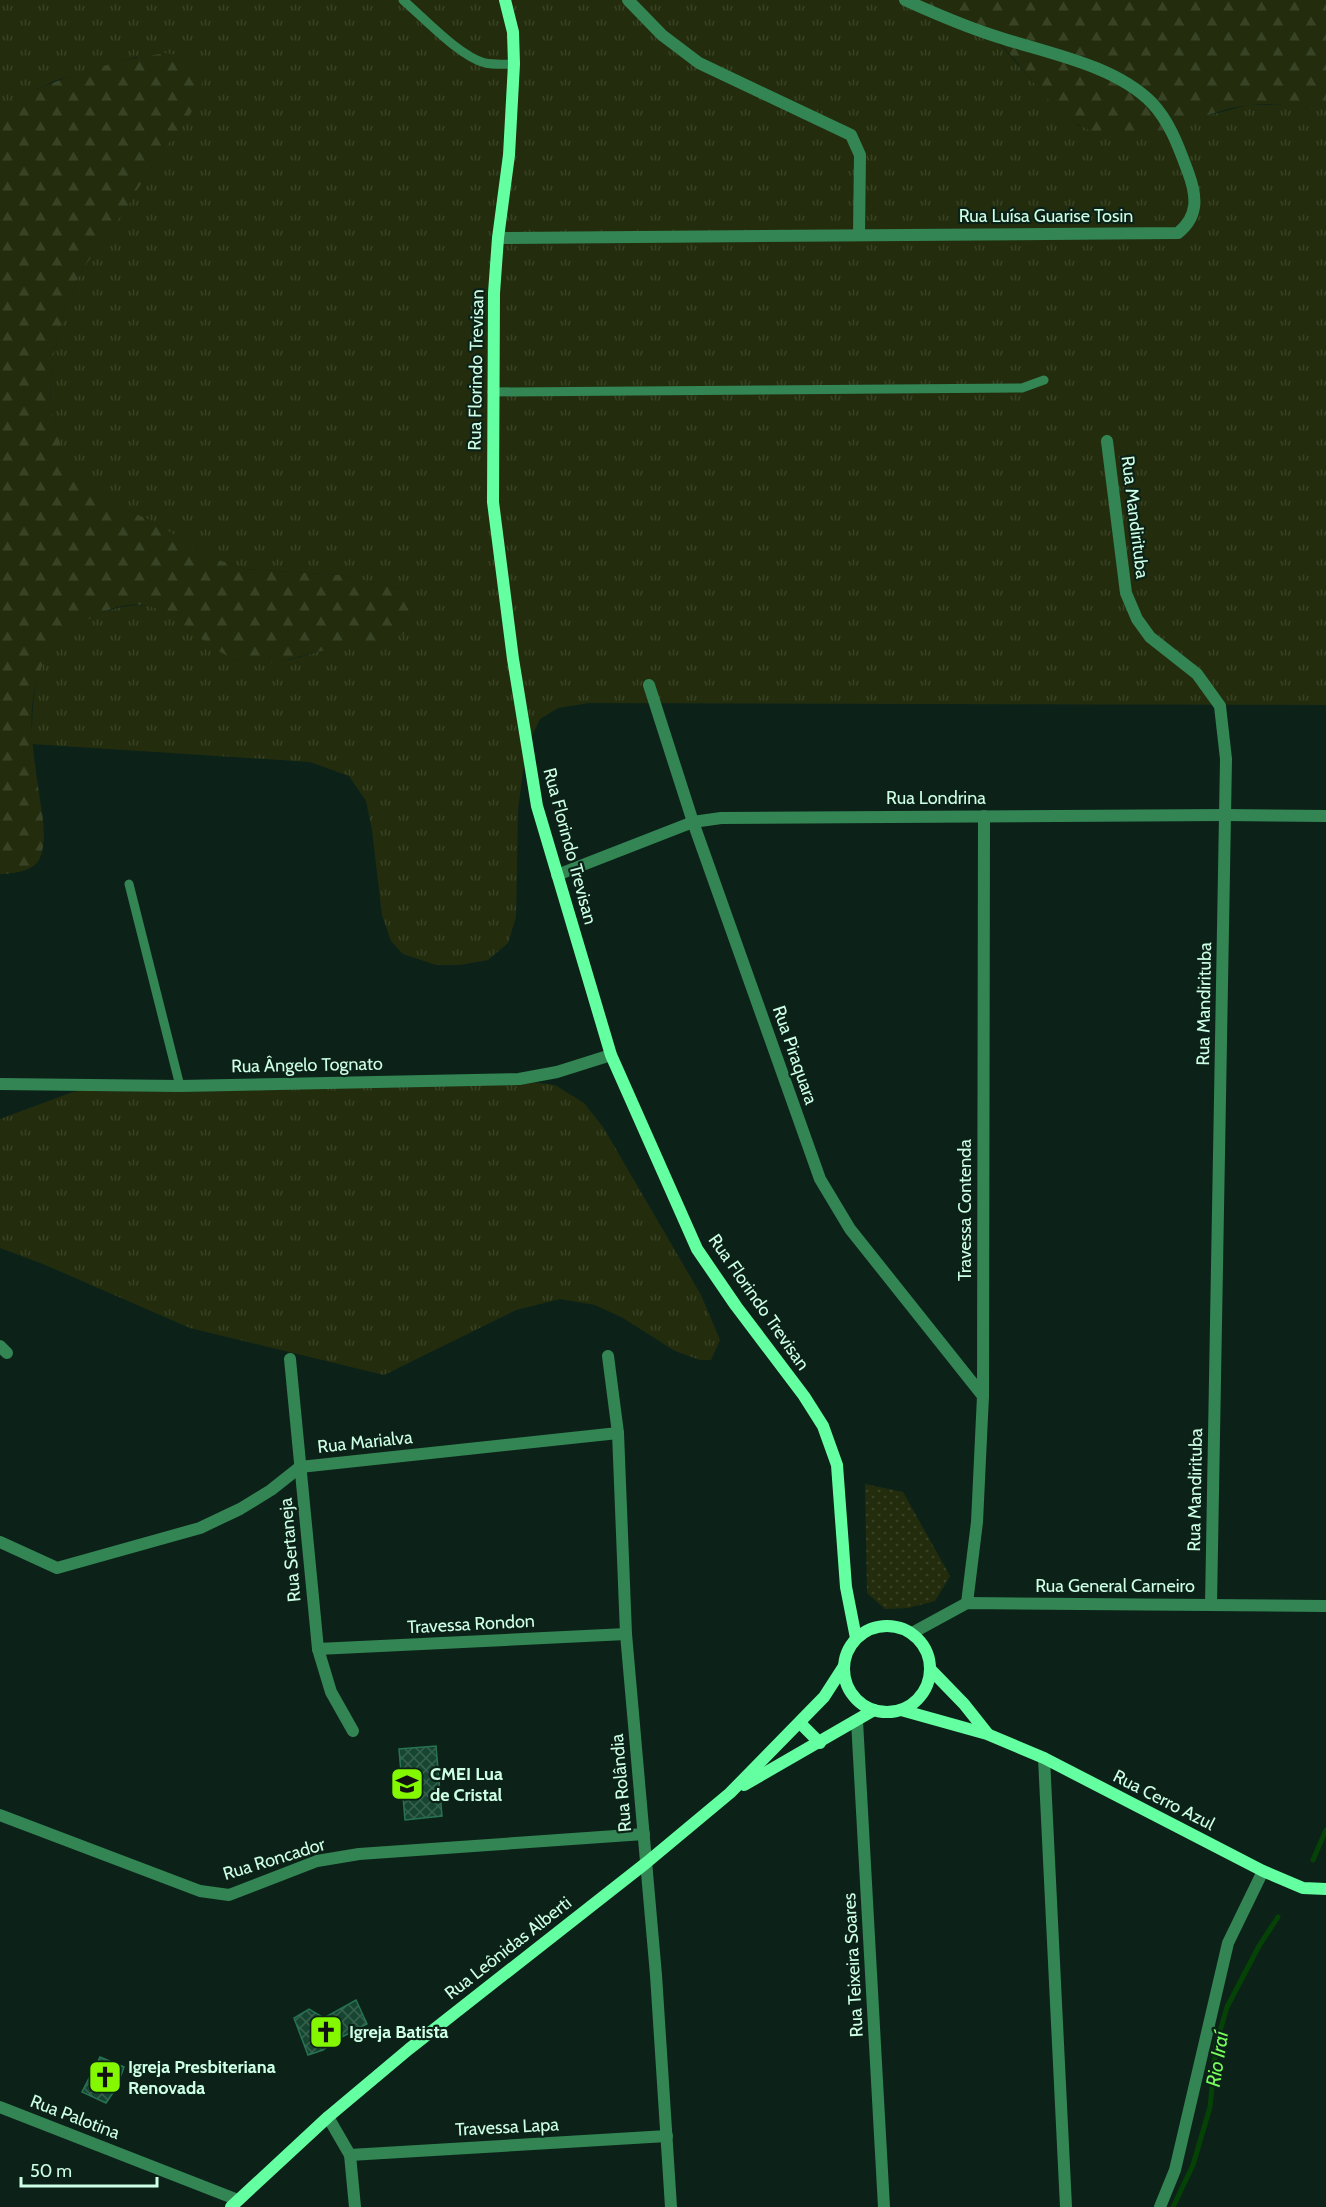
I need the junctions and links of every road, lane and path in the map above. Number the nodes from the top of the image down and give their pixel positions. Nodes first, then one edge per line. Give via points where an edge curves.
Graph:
1 (403, 0) edge
2 (505, 0) edge
3 (628, 0) edge
4 (905, 0) edge
5 (514, 64) junction
6 (859, 234) junction
7 (498, 238) junction
8 (1044, 381) dead end
9 (492, 392) junction
10 (1107, 441) dead end
11 (650, 685) dead end
12 (1225, 815) junction
13 (984, 816) junction
14 (1326, 816) edge
15 (693, 822) junction
16 (557, 875) junction
17 (129, 884) dead end
18 (611, 1055) junction
19 (0, 1084) edge
20 (180, 1086) junction
21 (608, 1356) dead end
22 (290, 1359) dead end
23 (983, 1396) junction
24 (618, 1433) junction
25 (300, 1467) junction
26 (0, 1542) edge
27 (967, 1603) junction
28 (1211, 1605) junction
29 (1326, 1606) edge
30 (912, 1633) junction
31 (626, 1634) junction
32 (856, 1638) junction
33 (318, 1649) junction
34 (844, 1666) junction
35 (930, 1669) junction
36 (874, 1710) junction
37 (901, 1710) junction
38 (857, 1720) junction
39 (800, 1723) junction
40 (353, 1731) dead end
41 (987, 1734) junction
42 (820, 1743) junction
43 (1044, 1758) junction
44 (730, 1793) junction
45 (0, 1815) edge
46 (644, 1834) junction
47 (646, 1863) junction
48 (1263, 1871) junction
49 (1326, 1889) edge
50 (0, 2107) edge
51 (328, 2117) junction
52 (667, 2136) junction
53 (350, 2155) junction
54 (234, 2203) edge
55 (355, 2207) edge
56 (671, 2207) edge
57 (885, 2207) edge
58 (1066, 2207) edge
59 (1160, 2207) edge

1 - 5 lane via 477,60
2 - 5 street, Rua Florindo Trevisan via 513,32
3 - 6 street via 662,35 699,63 851,135 860,155
4 - 6 street, Rua Luísa Guarise Tosin via 955,23 1122,80 1152,103 1173,132 1191,180 1195,211 1188,225 1178,233
5 - 7 street, Rua Florindo Trevisan
6 - 7 street, Rua Luísa Guarise Tosin
7 - 9 street, Rua Florindo Trevisan
8 - 9 lane via 1022,388
9 - 16 street, Rua Florindo Trevisan via 493,502 511,648 537,806
10 - 12 street, Rua Mandirituba via 1126,593 1137,619 1150,637 1197,674 1220,706 1226,759
11 - 15 street, Rua Piraquara
12 - 13 street, Rua Londrina
12 - 14 street, Rua Londrina
12 - 28 street, Rua Mandirituba
13 - 15 street, Rua Londrina via 721,818
13 - 23 street, Travessa Contenda
15 - 16 street, Rua Londrina
15 - 23 street, Rua Piraquara via 820,1179 850,1228
16 - 18 street, Rua Florindo Trevisan
17 - 20 lane
18 - 20 street, Rua Ângelo Tognato via 519,1080
18 - 32 street, Rua Florindo Trevisan via 697,1249 823,1426 837,1465 846,1587
19 - 20 street, Rua Ângelo Tognato
21 - 24 street, Rua Rolândia
22 - 25 street, Rua Sertaneja
23 - 27 street, Travessa Contenda via 977,1522
24 - 25 street, Rua Marialva
24 - 31 street, Rua Rolândia
25 - 26 street, Rua Marialva via 256,1500 200,1528 57,1568
25 - 33 street, Rua Sertaneja
27 - 28 street, Rua General Carneiro
27 - 30 street, Rua General Carneiro
28 - 29 street, Rua General Carneiro
30 - 32 street via 901,1627 877,1626
30 - 35 street, Rua Cerro Azul via 922,1642
31 - 33 street, Travessa Rondon
31 - 46 street, Rua Rolândia
32 - 34 street
33 - 40 street, Rua Sertaneja via 331,1692
34 - 36 street via 851,1693
34 - 39 street, Rua Leônidas Alberti via 824,1697
35 - 37 street via 922,1694
35 - 41 street, Rua Cerro Azul
36 - 37 street, Rua Cerro Azul
36 - 38 street, Rua Leônidas Alberti
37 - 41 street, Rua Cerro Azul
38 - 42 street, Rua Leônidas Alberti
38 - 57 street, Rua Teixeira Soares
39 - 42 street
39 - 44 street, Rua Leônidas Alberti
41 - 43 street, Rua Cerro Azul
42 - 44 street, Rua Leônidas Alberti
43 - 48 street, Rua Cerro Azul
43 - 58 street
44 - 47 street, Rua Leônidas Alberti
45 - 46 street, Rua Roncador via 200,1891 229,1895 317,1861 359,1854
46 - 47 street, Rua Rolândia
47 - 51 street, Rua Leônidas Alberti
47 - 52 street, Rua Rolândia
48 - 49 street, Rua Cerro Azul via 1304,1888
48 - 59 street via 1228,1943 1175,2170
50 - 54 street, Rua Palotina
51 - 53 street
51 - 54 street, Rua Leônidas Alberti
52 - 53 street, Travessa Lapa
52 - 56 street, Rua Rolândia
53 - 55 street

